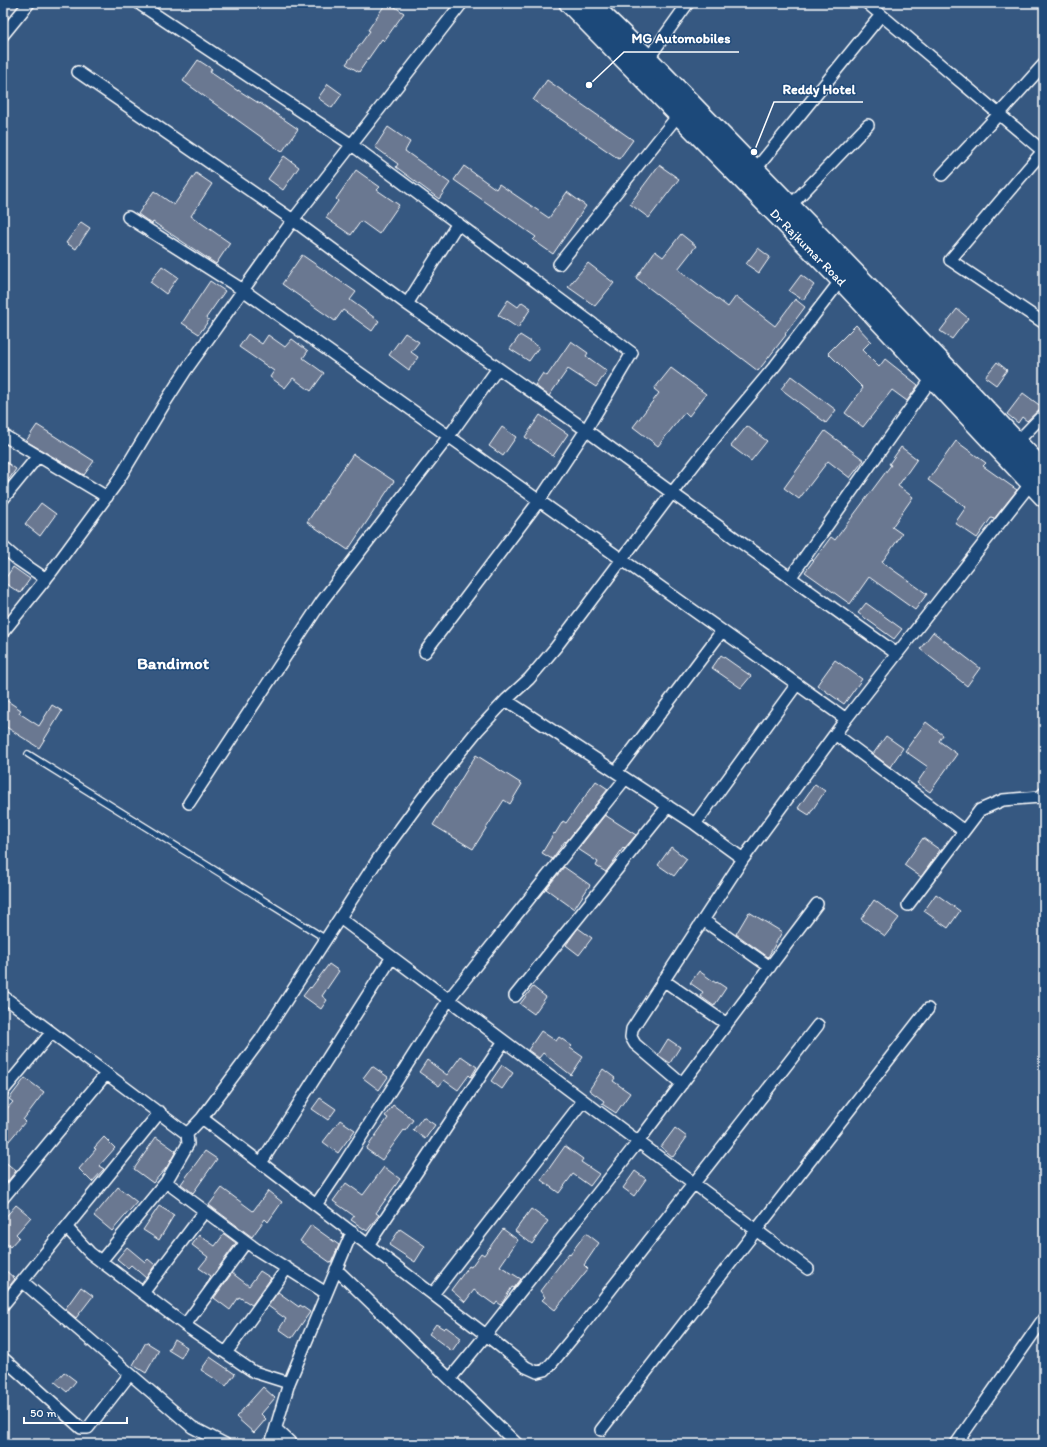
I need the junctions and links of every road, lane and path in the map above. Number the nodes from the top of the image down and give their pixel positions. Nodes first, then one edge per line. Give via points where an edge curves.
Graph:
1 (29, 3) edge
2 (462, 3) edge
3 (569, 3) edge
4 (590, 3) edge
5 (688, 3) edge
6 (868, 3) edge
7 (141, 5) dead end
8 (881, 15) junction
9 (3, 35) edge
10 (648, 59) junction
11 (1044, 64) edge
12 (78, 72) dead end
13 (679, 114) junction
14 (1000, 114) junction
15 (868, 125) dead end
16 (352, 145) junction
17 (1044, 152) edge
18 (755, 170) junction
19 (942, 175) dead end
20 (790, 206) junction
21 (128, 217) dead end
22 (293, 220) junction
23 (458, 223) junction
24 (559, 264) dead end
25 (846, 274) junction
26 (244, 290) junction
27 (406, 304) junction
28 (1044, 323) edge
29 (498, 368) junction
30 (932, 378) junction
31 (1044, 414) edge
32 (586, 430) junction
33 (3, 435) edge
34 (449, 436) junction
35 (1017, 442) junction
36 (38, 456) junction
37 (1040, 484) edge
38 (672, 493) junction
39 (107, 497) junction
40 (3, 499) edge
41 (539, 500) junction
42 (3, 547) edge
43 (622, 560) junction
44 (790, 578) junction
45 (46, 579) junction
46 (722, 631) junction
47 (3, 632) edge
48 (425, 652) dead end
49 (897, 654) junction
50 (797, 684) junction
51 (506, 700) junction
52 (846, 719) junction
53 (834, 734) junction
54 (28, 754) dead end
55 (621, 776) junction
56 (1044, 793) edge
57 (189, 803) dead end
58 (668, 806) junction
59 (695, 824) junction
60 (964, 831) junction
61 (743, 859) junction
62 (817, 904) dead end
63 (908, 906) dead end
64 (340, 918) junction
65 (703, 920) junction
66 (326, 939) junction
67 (392, 957) junction
68 (770, 967) junction
69 (663, 980) junction
70 (3, 996) edge
71 (515, 996) dead end
72 (449, 999) junction
73 (928, 1009) dead end
74 (727, 1024) junction
75 (818, 1025) dead end
76 (51, 1033) junction
77 (504, 1041) junction
78 (106, 1074) junction
79 (682, 1084) junction
80 (3, 1091) edge
81 (583, 1100) junction
82 (160, 1112) junction
83 (202, 1118) junction
84 (187, 1134) junction
85 (638, 1142) junction
86 (261, 1163) junction
87 (166, 1182) junction
88 (694, 1183) junction
89 (3, 1198) edge
90 (316, 1205) junction
91 (205, 1211) junction
92 (67, 1228) junction
93 (756, 1230) junction
94 (352, 1232) junction
95 (246, 1242) junction
96 (368, 1245) junction
97 (101, 1261) junction
98 (287, 1268) junction
99 (336, 1269) junction
100 (808, 1269) dead end
101 (23, 1282) junction
102 (143, 1293) junction
103 (326, 1293) junction
104 (433, 1294) junction
105 (3, 1305) edge
106 (1044, 1318) edge
107 (184, 1325) junction
108 (486, 1335) junction
109 (226, 1353) junction
110 (3, 1358) edge
111 (130, 1374) junction
112 (450, 1379) junction
113 (289, 1382) junction
114 (276, 1429) junction
115 (601, 1430) dead end
116 (225, 1444) edge
117 (271, 1444) edge
118 (292, 1444) edge
119 (517, 1444) edge
120 (956, 1444) edge

1 - 9 street
2 - 16 street
3 - 13 highway, Dr Rajkumar Road
4 - 10 highway, Dr Rajkumar Road
5 - 10 street
6 - 8 street
7 - 16 street
8 - 14 street
8 - 18 street
10 - 18 highway, Dr Rajkumar Road
11 - 14 street
12 - 22 street
13 - 24 street
13 - 25 highway, Dr Rajkumar Road
14 - 17 street
14 - 19 street
15 - 20 street
16 - 22 street
16 - 23 street
17 - 28 street via 950,260
18 - 20 highway, Dr Rajkumar Road
20 - 25 highway, Dr Rajkumar Road
21 - 26 street
22 - 26 street
22 - 27 street
23 - 27 street
23 - 32 street via 632,353
25 - 30 highway, Dr Rajkumar Road
25 - 35 highway, Dr Rajkumar Road
25 - 38 street
26 - 34 street
26 - 39 street via 166,401
27 - 29 street
29 - 32 street
29 - 34 street
30 - 37 highway, Dr Rajkumar Road
30 - 44 street
31 - 35 street
32 - 38 street
32 - 41 street
33 - 36 street
34 - 41 street
34 - 57 street via 322,601
35 - 37 highway, Dr Rajkumar Road
36 - 39 street
36 - 40 street
37 - 49 street
38 - 43 street
38 - 44 street
39 - 45 street
41 - 43 street
41 - 48 street
42 - 45 street
43 - 46 street
43 - 51 street via 556,647 529,679
44 - 49 street
45 - 47 street
46 - 50 street
46 - 55 street
49 - 52 street
50 - 52 street
50 - 59 street
51 - 55 street
51 - 64 street via 477,731 422,799 378,859
52 - 53 street
53 - 60 street
53 - 61 street
54 - 66 lane
55 - 58 street
55 - 72 street
56 - 60 street via 1040,797 1003,800 980,810
58 - 59 street
58 - 71 street
59 - 61 street
60 - 63 street
61 - 65 street
62 - 68 street
64 - 66 street
64 - 67 street
65 - 68 street
65 - 69 street
66 - 83 street via 261,1039
67 - 72 street
67 - 86 street
68 - 74 street
69 - 74 street
69 - 79 street via 632,1028 631,1037 635,1044
70 - 76 street
72 - 77 street
72 - 90 street
73 - 93 street
74 - 79 street
75 - 88 street
76 - 78 street
76 - 80 street
77 - 81 street
77 - 96 street
78 - 82 street
78 - 89 street
79 - 85 street
81 - 85 street
81 - 104 street
82 - 84 street
82 - 92 street
83 - 84 street
83 - 86 street
84 - 87 street via 188,1144
85 - 88 street
85 - 108 street
86 - 90 street
87 - 91 street
87 - 97 street
88 - 93 street
88 - 108 street via 546,1370 537,1372 526,1367
90 - 94 street
91 - 95 street
91 - 102 street
92 - 97 street
92 - 101 street
93 - 100 street
93 - 115 street
94 - 96 street
94 - 99 street
95 - 98 street
95 - 107 street
96 - 104 street
97 - 102 street
98 - 103 street
98 - 109 street
99 - 103 street
99 - 112 street
101 - 105 street
101 - 111 street
102 - 107 street
103 - 113 street
104 - 108 street
106 - 120 street
107 - 109 street
108 - 112 street
109 - 113 street via 254,1372
110 - 111 street via 81,1428 88,1428
111 - 116 street via 192,1427
112 - 119 street
113 - 114 street
114 - 117 street
114 - 118 street

